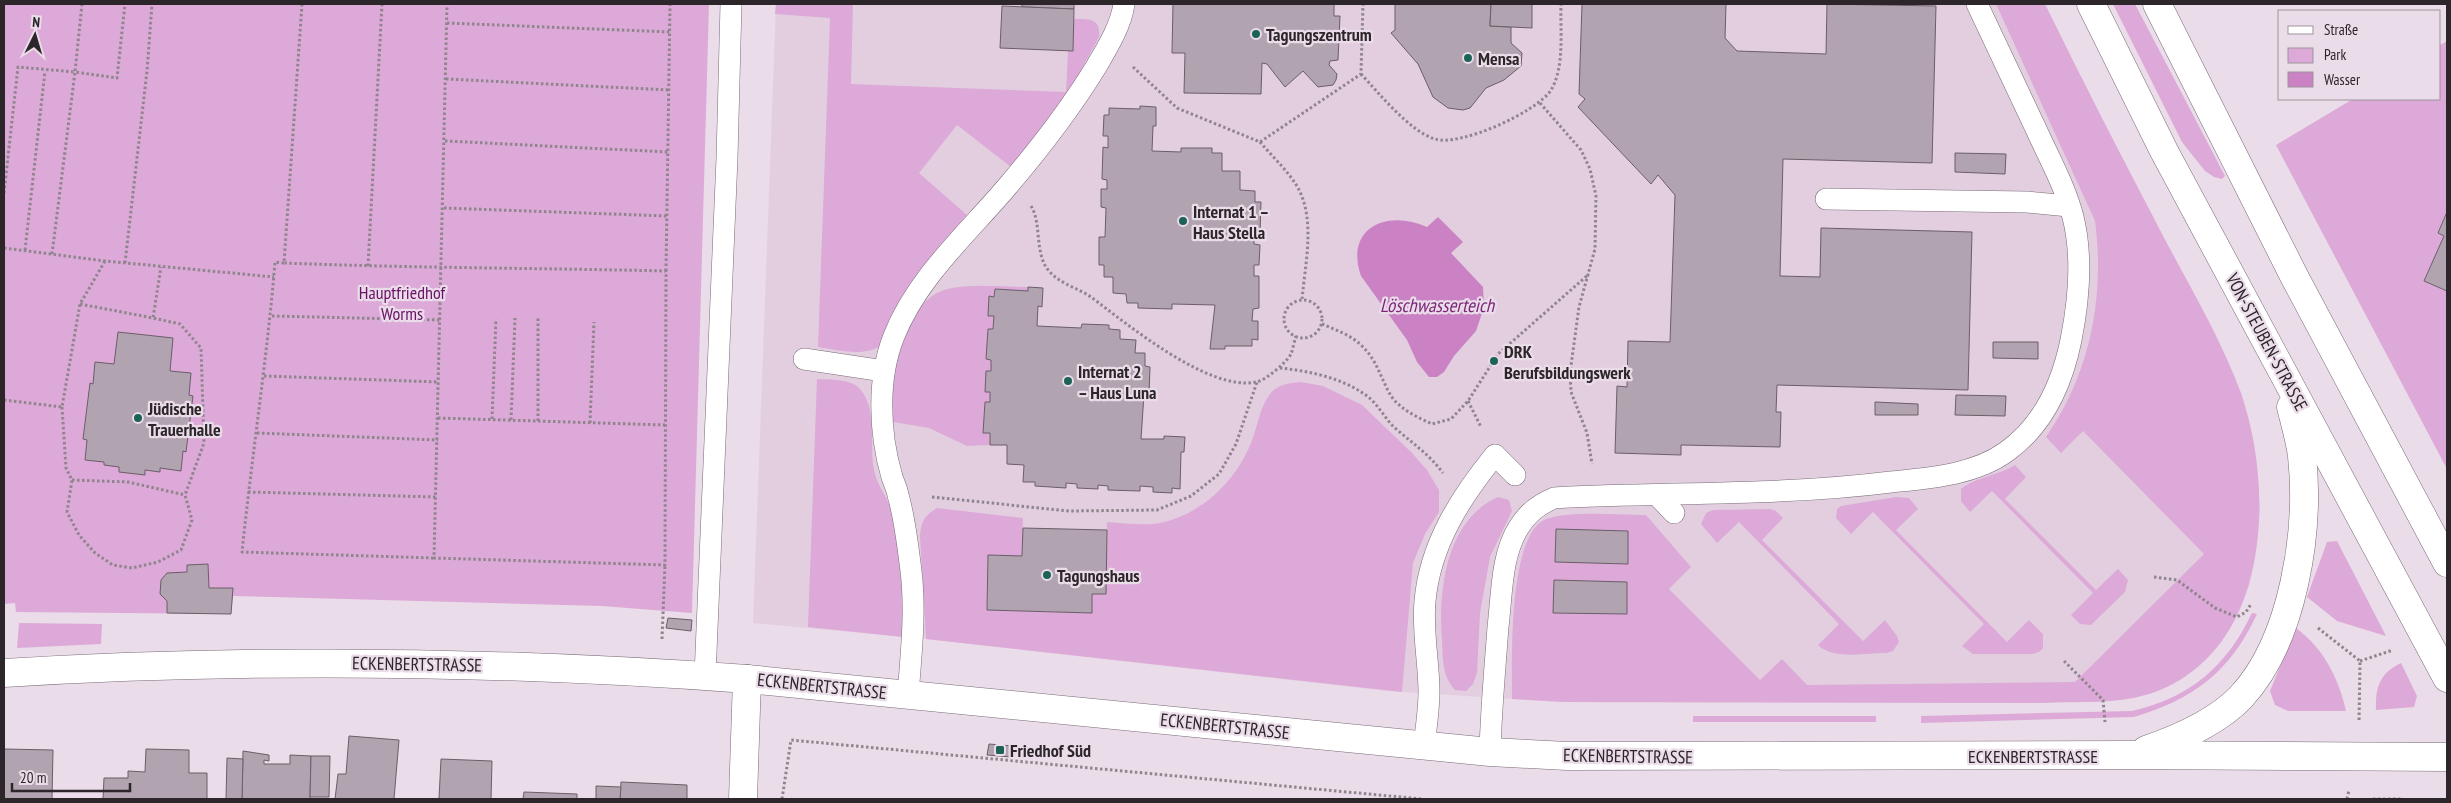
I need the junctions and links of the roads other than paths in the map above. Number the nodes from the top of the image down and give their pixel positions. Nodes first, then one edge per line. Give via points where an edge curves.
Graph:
1 (731, 4) edge
2 (1124, 4) edge
3 (1977, 4) edge
4 (2091, 4) edge
5 (2157, 4) edge
6 (1826, 199) dead end
7 (2069, 206) junction
8 (804, 359) dead end
9 (884, 371) junction
10 (2285, 376) junction
11 (1515, 475) dead end
12 (1786, 492) junction
13 (1657, 495) junction
14 (1803, 508) dead end
15 (1674, 514) dead end
16 (2447, 563) edge
17 (4, 673) edge
18 (705, 676) junction
19 (747, 678) junction
20 (2447, 678) edge
21 (908, 695) junction
22 (1424, 746) junction
23 (1490, 752) junction
24 (2130, 755) junction
25 (2447, 757) edge
26 (743, 799) edge

1 - 18 lane via 728,158
2 - 9 lane via 1110,42 1086,84 1007,187 938,264 912,300 894,334
3 - 7 lane via 2059,178
4 - 10 street, VON-STEUBEN-STRASSE via 2164,151
5 - 16 street via 2294,276
6 - 7 lane via 2027,202
7 - 12 lane via 2079,250 2074,327 2056,393 2026,445 1923,485
8 - 9 lane
9 - 21 lane via 884,429 911,573 912,638
10 - 20 street, VON-STEUBEN-STRASSE
10 - 24 street via 2302,456 2303,517 2299,562 2287,610 2264,664 2240,698 2222,713 2171,741
11 - 22 lane via 1495,455 1456,509 1431,566 1425,601 1429,694
12 - 13 lane
12 - 14 lane
13 - 15 lane
13 - 23 lane via 1554,498 1537,505 1519,527 1504,573
17 - 18 street, ECKENBERTSTRASSE via 378,663
18 - 19 street, ECKENBERTSTRASSE
19 - 21 street, ECKENBERTSTRASSE
19 - 26 street
21 - 22 street, ECKENBERTSTRASSE
22 - 23 street, ECKENBERTSTRASSE
23 - 24 street, ECKENBERTSTRASSE via 1664,757
24 - 25 street, ECKENBERTSTRASSE

